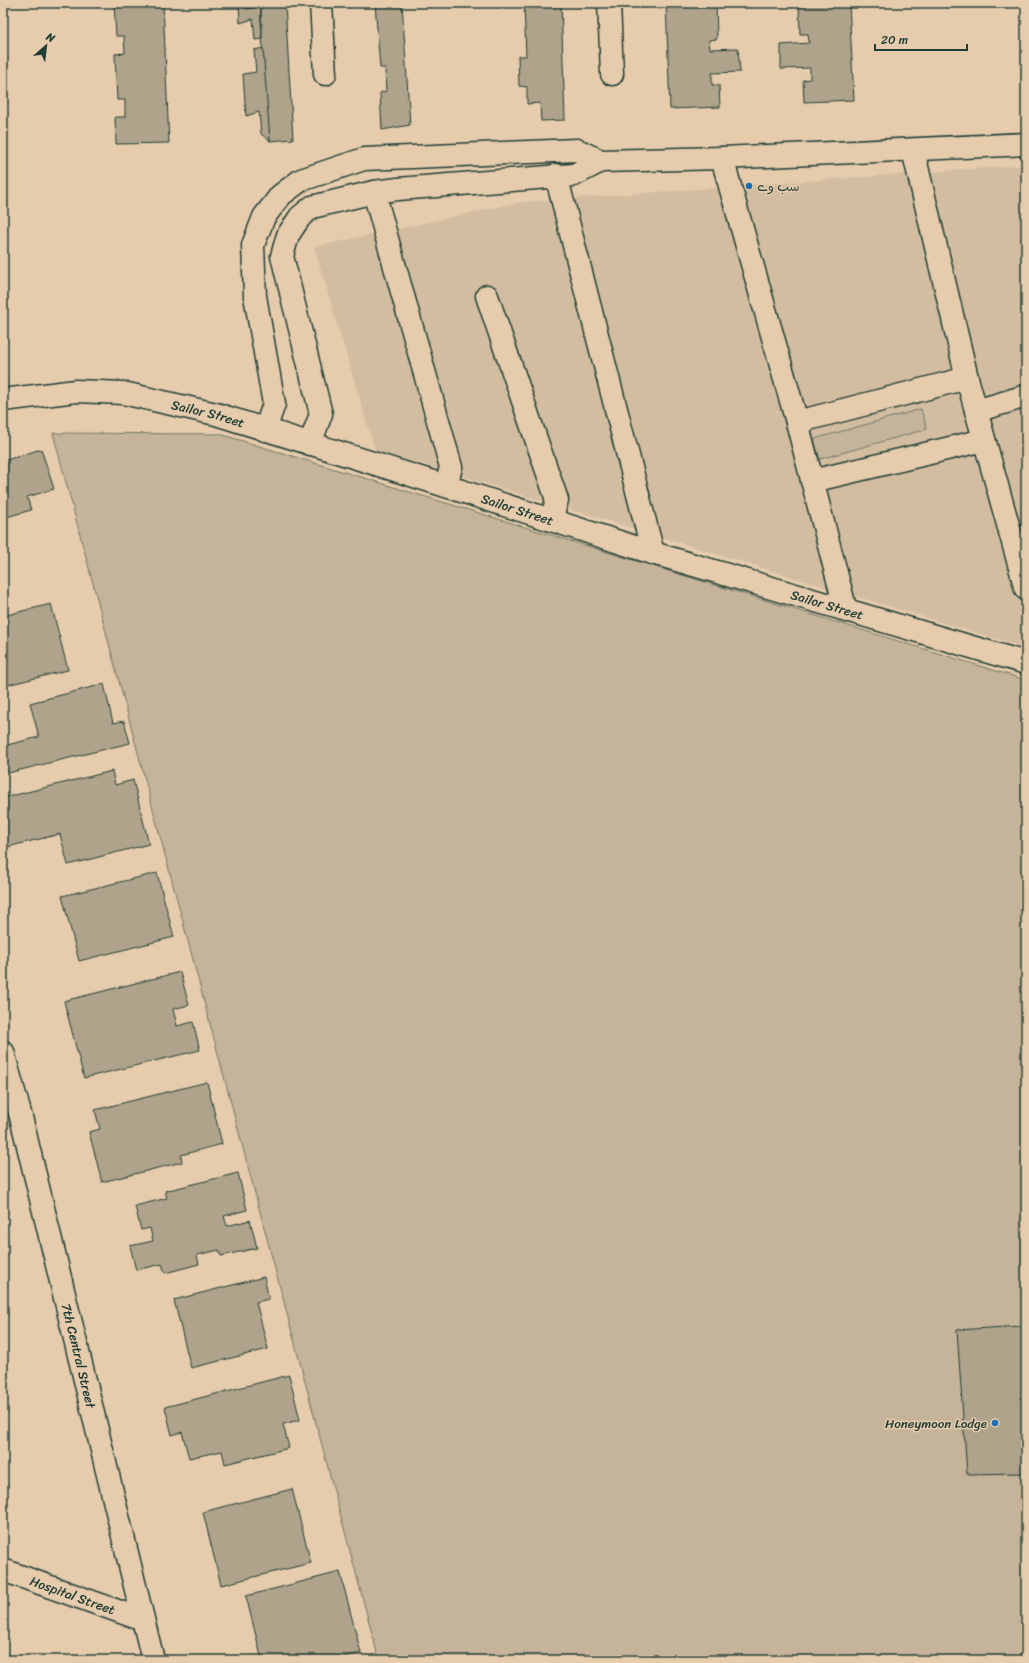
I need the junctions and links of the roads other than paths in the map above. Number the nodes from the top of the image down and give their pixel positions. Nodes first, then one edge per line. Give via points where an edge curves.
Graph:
1 (321, 3) edge
2 (609, 3) edge
3 (325, 74) dead end
4 (612, 74) dead end
5 (1026, 144) edge
6 (912, 150) junction
7 (722, 158) junction
8 (601, 161) junction
9 (556, 175) junction
10 (374, 192) junction
11 (487, 296) dead end
12 (967, 378) junction
13 (1026, 396) edge
14 (3, 400) edge
15 (976, 411) junction
16 (796, 422) junction
17 (265, 430) junction
18 (984, 440) junction
19 (310, 444) junction
20 (812, 481) junction
21 (446, 486) junction
22 (552, 520) junction
23 (653, 553) junction
24 (1026, 589) edge
25 (846, 611) junction
26 (1026, 663) edge
27 (3, 1052) edge
28 (12, 1115) edge
29 (3, 1570) edge
30 (143, 1620) junction
31 (153, 1660) edge

1 - 3 street
2 - 4 street
5 - 6 street
6 - 7 street
6 - 12 street
7 - 8 street
7 - 16 street
8 - 9 street via 574,175
8 - 17 street via 577,150 364,160 301,180 281,195 264,216 253,245 255,296 274,404
9 - 10 street
9 - 23 street
10 - 19 street via 312,207 300,217 288,234 282,256 321,414
10 - 21 street via 452,467
11 - 22 street via 557,500
12 - 15 street
12 - 16 street
13 - 15 street
14 - 17 street, Sailor Street via 76,391 123,393 216,414
15 - 18 street
16 - 20 street
17 - 19 street, Sailor Street
18 - 20 street
18 - 24 street
19 - 21 street, Sailor Street
20 - 25 street
21 - 22 street, Sailor Street
22 - 23 street, Sailor Street
23 - 25 street, Sailor Street
25 - 26 street, Sailor Street
27 - 28 street, 7th Central Street
28 - 30 street, 7th Central Street
29 - 30 street, Hospital Street
30 - 31 street, 7th Central Street

